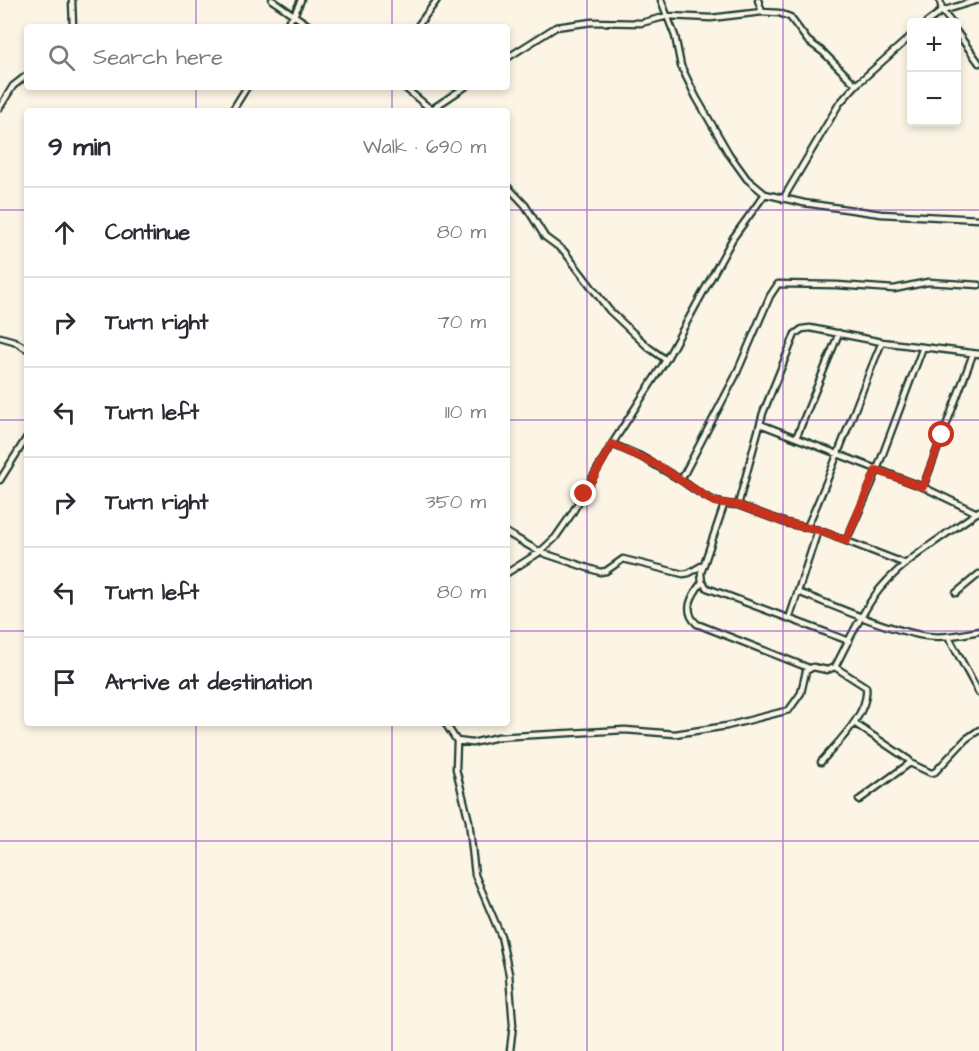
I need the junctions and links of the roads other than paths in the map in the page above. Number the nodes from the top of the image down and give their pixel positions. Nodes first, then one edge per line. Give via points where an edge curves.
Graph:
1 (72, 0) edge
2 (272, 0) edge
3 (302, 0) edge
4 (437, 0) edge
5 (661, 0) edge
6 (758, 0) edge
7 (940, 0) edge
8 (978, 0) edge
9 (942, 11) junction
10 (762, 12) junction
11 (294, 15) junction
12 (668, 16) junction
13 (932, 18) edge
14 (948, 18) edge
15 (73, 24) edge
16 (286, 24) edge
17 (307, 24) edge
18 (419, 24) edge
19 (961, 37) edge
20 (907, 39) edge
21 (510, 56) edge
22 (979, 63) edge
23 (24, 77) edge
24 (856, 85) junction
25 (244, 90) edge
26 (408, 90) edge
27 (461, 90) edge
28 (0, 107) edge
29 (234, 108) edge
30 (429, 108) edge
31 (434, 108) edge
32 (510, 189) edge
33 (765, 194) junction
34 (783, 199) junction
35 (979, 219) edge
36 (979, 285) edge
37 (839, 333) junction
38 (0, 337) edge
39 (882, 342) junction
40 (923, 347) junction
41 (24, 348) edge
42 (978, 354) edge
43 (666, 360) junction
44 (760, 424) junction
45 (796, 438) junction
46 (24, 441) edge
47 (612, 444) junction
48 (838, 455) junction
49 (876, 470) junction
50 (0, 480) edge
51 (681, 480) junction
52 (923, 487) junction
53 (724, 505) junction
54 (738, 505) junction
55 (978, 512) edge
56 (807, 527) junction
57 (818, 530) junction
58 (510, 535) edge
59 (846, 541) junction
60 (540, 552) junction
61 (906, 564) junction
62 (703, 565) junction
63 (510, 571) edge
64 (979, 574) edge
65 (702, 582) junction
66 (798, 592) junction
67 (956, 593) dead end
68 (862, 617) junction
69 (789, 619) junction
70 (979, 631) edge
71 (948, 636) junction
72 (849, 641) junction
73 (835, 667) junction
74 (809, 668) junction
75 (979, 693) edge
76 (854, 723) junction
77 (447, 726) edge
78 (979, 730) edge
79 (457, 741) junction
80 (821, 762) dead end
81 (910, 763) junction
82 (859, 800) dead end
83 (510, 1051) edge

1 - 15 street
2 - 11 street
3 - 11 street
4 - 18 street
5 - 12 street
6 - 10 street
7 - 9 street
8 - 9 street
9 - 13 street
9 - 14 street
10 - 12 street via 711,18
10 - 24 street via 790,17 808,41
11 - 16 street
11 - 17 street
12 - 21 street via 641,23 592,22 556,27
12 - 33 street via 681,66 696,98 729,154 747,179
19 - 22 street
20 - 24 street
23 - 28 street via 13,86
24 - 34 street via 839,104
25 - 29 street
26 - 30 street
27 - 31 street
32 - 43 street via 545,237 564,252 609,310
33 - 34 street
33 - 43 street via 733,238
34 - 35 street via 881,214
36 - 51 street via 928,282 894,289 778,284
37 - 39 street
37 - 44 street via 810,328 795,334
37 - 45 street
38 - 41 street
39 - 40 street
39 - 48 street
40 - 42 street
40 - 49 street
42 - 52 street
43 - 47 street
44 - 45 street
44 - 54 street
45 - 48 street
46 - 50 street
47 - 51 street
47 - 60 street via 571,515
48 - 49 street
48 - 56 street
49 - 52 street
49 - 59 street
51 - 53 street
52 - 55 street
53 - 54 street
53 - 62 street
54 - 56 street
55 - 61 street
56 - 57 street
57 - 59 street
57 - 66 street
58 - 60 street
59 - 61 street
60 - 62 street via 600,572 623,559 683,574
60 - 63 street
61 - 68 street via 873,598
62 - 65 street
64 - 67 street
65 - 69 street via 707,588
65 - 74 street via 688,609 697,624
66 - 68 street
66 - 69 street
68 - 71 street via 921,635
68 - 72 street
69 - 72 street
70 - 71 street
71 - 75 street
72 - 73 street
73 - 74 street
73 - 76 street via 866,687 867,694
74 - 79 street via 801,693 789,710 727,726 675,734 625,730
76 - 80 street
76 - 81 street
77 - 79 street
78 - 81 street via 935,772
79 - 83 street via 456,769 469,821 475,874 501,936 509,974 513,1025
81 - 82 street

